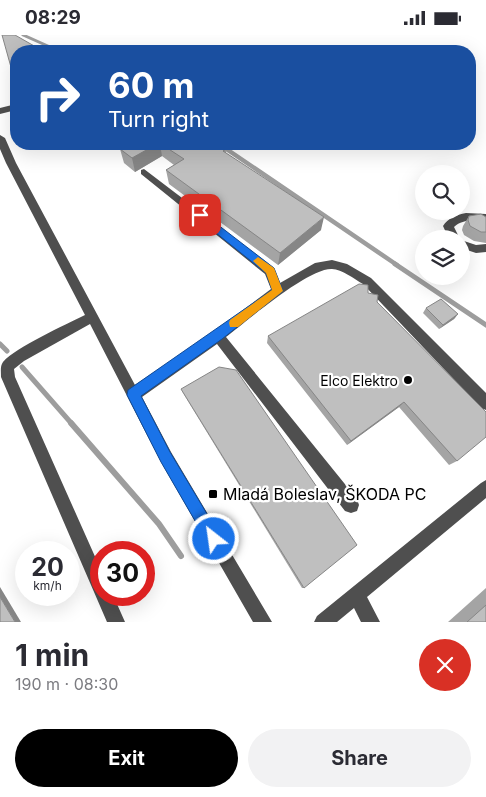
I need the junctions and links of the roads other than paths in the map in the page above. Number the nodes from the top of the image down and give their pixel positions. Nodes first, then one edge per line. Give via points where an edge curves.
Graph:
1 (0, 139) edge
2 (144, 172) dead end
3 (486, 218) edge
4 (450, 230) edge
5 (470, 247) edge
6 (486, 248) edge
7 (278, 291) junction
8 (92, 317) junction
9 (218, 336) junction
10 (133, 395) junction
11 (486, 403) edge
12 (486, 489) edge
13 (351, 505) dead end
14 (90, 564) edge
15 (356, 594) junction
16 (109, 606) edge
17 (116, 622) edge
18 (263, 622) edge
19 (323, 622) edge
20 (371, 622) edge

1 - 8 street
2 - 7 street via 270,271
3 - 4 street via 468,217 451,222
5 - 6 street
7 - 9 street
7 - 11 street via 324,265 332,264 352,271 367,281
8 - 10 street
8 - 14 street via 19,357 8,367 8,377
9 - 10 street
9 - 13 street
10 - 18 street
12 - 15 street
15 - 19 street
15 - 20 street
16 - 17 street

